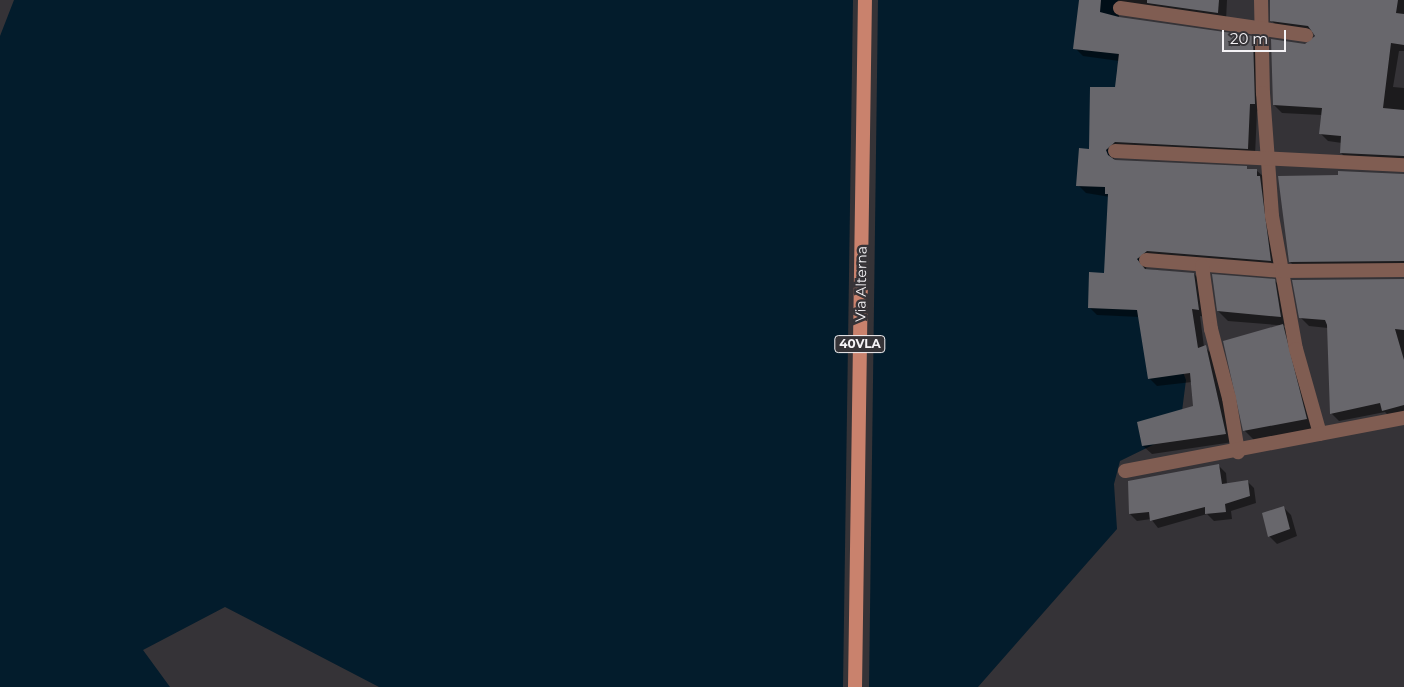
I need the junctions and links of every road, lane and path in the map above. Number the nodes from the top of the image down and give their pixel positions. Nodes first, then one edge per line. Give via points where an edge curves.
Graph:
1 (865, 0) edge
2 (1262, 0) edge
3 (1120, 8) dead end
4 (1260, 30) junction
5 (1306, 35) dead end
6 (1115, 151) dead end
7 (1269, 157) junction
8 (1404, 165) edge
9 (1146, 260) dead end
10 (1202, 266) junction
11 (1404, 270) edge
12 (1282, 271) junction
13 (1404, 418) edge
14 (1320, 434) junction
15 (1238, 452) junction
16 (1125, 471) dead end
17 (856, 687) edge

1 - 17 main road, Via Alterna / 40VLA
2 - 4 street
3 - 4 street
4 - 5 street
4 - 7 street
6 - 7 street
7 - 8 street
7 - 12 street via 1272,216
9 - 10 street
10 - 12 street
10 - 15 street via 1211,329 1229,398
11 - 12 street
12 - 14 street via 1296,349
13 - 14 street
14 - 15 street
15 - 16 street

